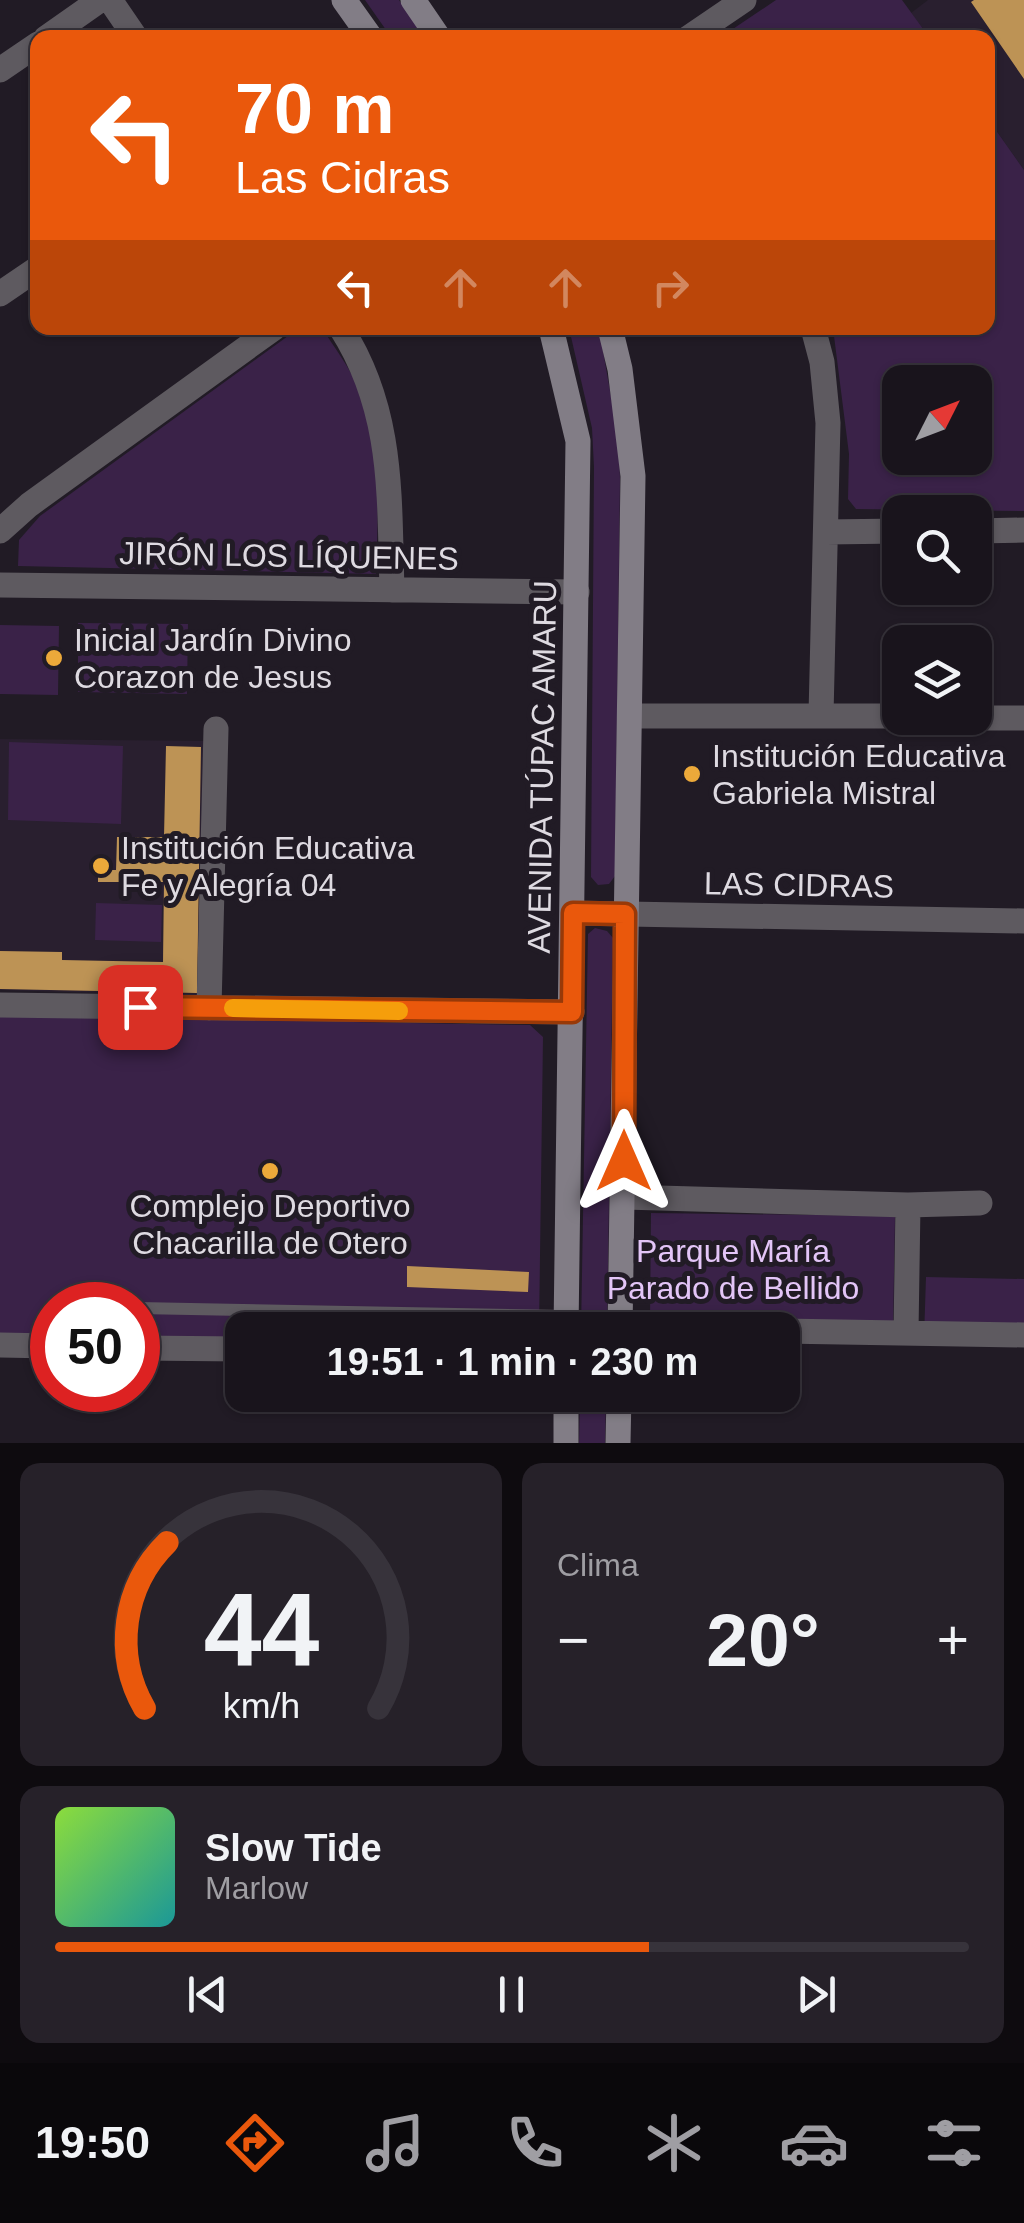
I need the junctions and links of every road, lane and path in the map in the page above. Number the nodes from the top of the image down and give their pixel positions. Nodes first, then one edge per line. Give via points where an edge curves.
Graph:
1 (100, 0) edge
2 (110, 0) edge
3 (344, 0) edge
4 (744, 0) edge
5 (415, 1) edge
6 (57, 30) edge
7 (131, 30) edge
8 (365, 30) edge
9 (434, 30) edge
10 (700, 30) edge
11 (30, 49) edge
12 (0, 70) edge
13 (30, 273) edge
14 (0, 294) edge
15 (264, 335) edge
16 (345, 335) edge
17 (553, 335) edge
18 (612, 335) edge
19 (816, 335) edge
20 (1024, 530) edge
21 (0, 531) edge
22 (882, 531) edge
23 (992, 531) edge
24 (826, 532) junction
25 (0, 585) edge
26 (392, 590) junction
27 (577, 592) junction
28 (820, 715) junction
29 (631, 716) junction
30 (882, 716) edge
31 (992, 718) edge
32 (1024, 718) edge
33 (216, 729) dead end
34 (573, 913) junction
35 (625, 914) junction
36 (1024, 921) edge
37 (0, 1005) edge
38 (209, 1008) junction
39 (572, 1012) junction
40 (624, 1196) junction
41 (980, 1204) dead end
42 (908, 1205) junction
43 (160, 1309) edge
44 (252, 1312) edge
45 (566, 1312) edge
46 (621, 1312) edge
47 (800, 1330) edge
48 (906, 1332) junction
49 (1024, 1334) edge
50 (0, 1345) edge
51 (30, 1346) edge
52 (160, 1348) edge
53 (225, 1349) edge
54 (566, 1412) edge
55 (619, 1412) edge
56 (566, 1443) edge
57 (618, 1443) edge

1 - 6 street
2 - 7 street
3 - 8 main road
4 - 10 street
5 - 9 main road
11 - 12 street
13 - 14 street
15 - 21 street
16 - 26 street via 381,417
17 - 27 main road, AVENIDA TÚPAC AMARU via 578,441
18 - 29 main road via 632,476
19 - 24 street via 828,423
20 - 23 street
22 - 24 street
24 - 28 street
25 - 26 street, JIRÓN LOS LÍQUENES
26 - 27 street, JIRÓN LOS LÍQUENES
27 - 34 main road, AVENIDA TÚPAC AMARU
28 - 29 street
28 - 30 street
29 - 35 main road
31 - 32 street
33 - 38 street
34 - 35 street, LAS CIDRAS
34 - 39 main road, AVENIDA TÚPAC AMARU
35 - 36 street, LAS CIDRAS
35 - 40 main road
37 - 38 street
38 - 39 street
39 - 45 main road, AVENIDA TÚPAC AMARU
40 - 42 street
40 - 46 main road
41 - 42 street
42 - 48 street
43 - 44 lane
47 - 48 street
48 - 49 street
50 - 51 street
52 - 53 street
54 - 56 main road
55 - 57 main road

